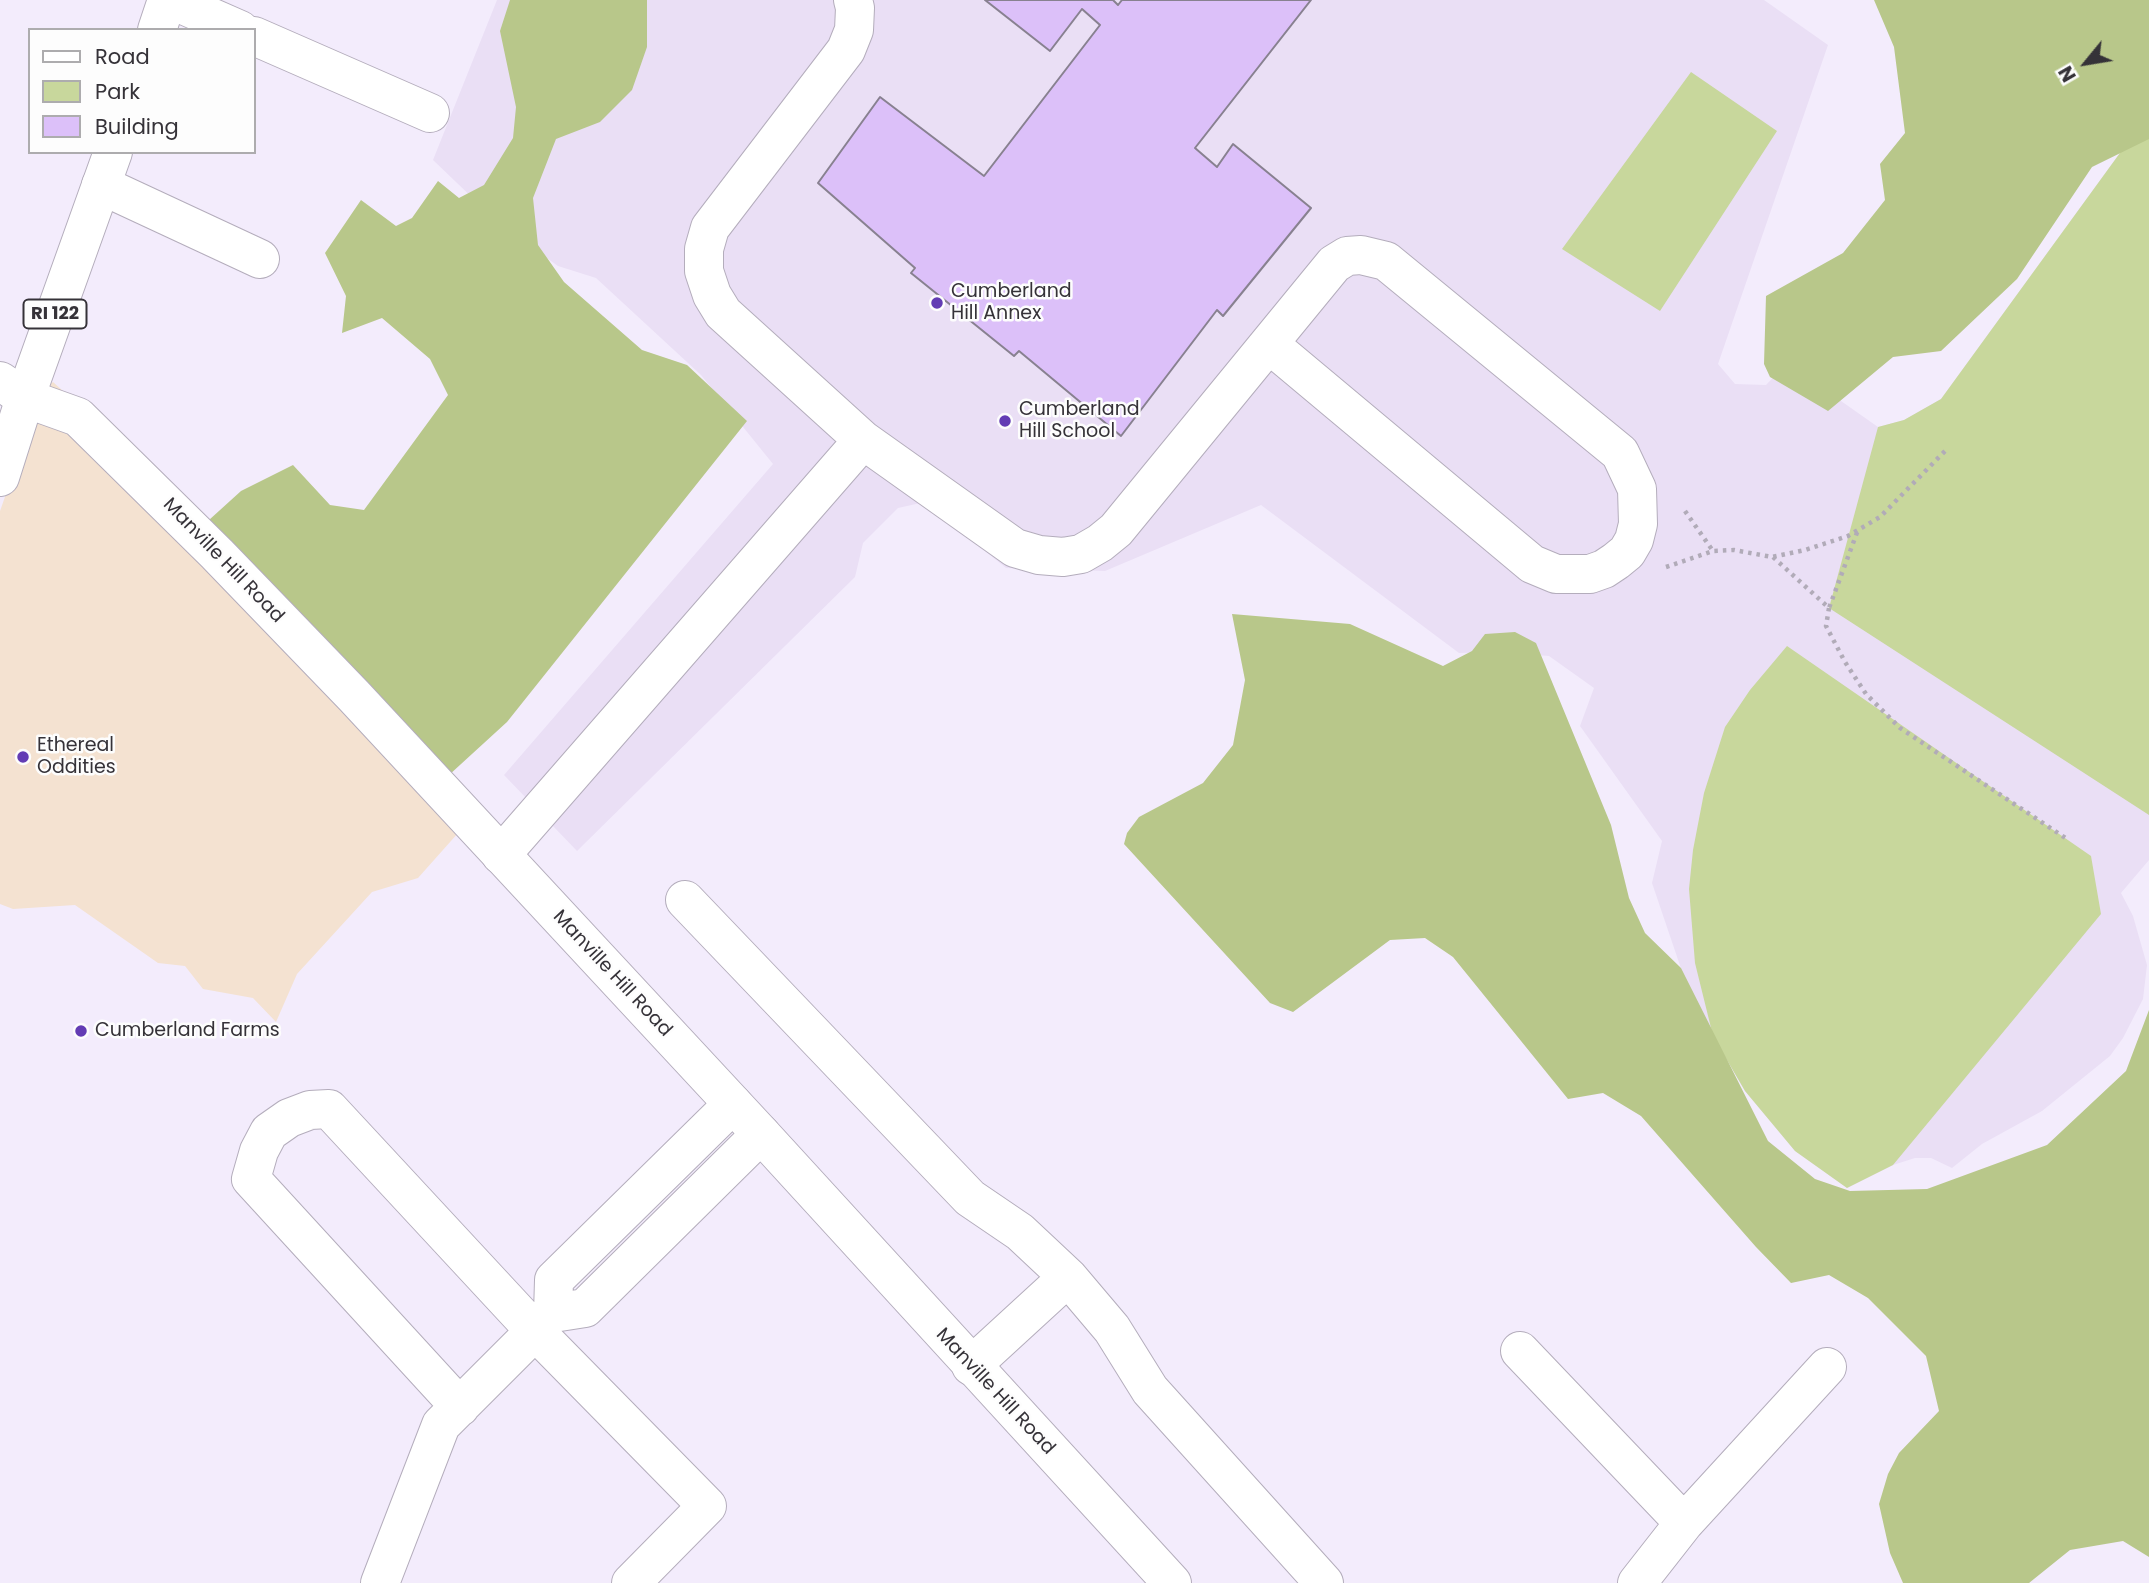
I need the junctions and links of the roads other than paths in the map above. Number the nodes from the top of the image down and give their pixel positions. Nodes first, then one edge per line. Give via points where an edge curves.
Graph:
1 (169, 0) edge
2 (853, 0) edge
3 (158, 28) edge
4 (235, 28) edge
5 (256, 37) edge
6 (430, 113) dead end
7 (107, 169) edge
8 (260, 259) dead end
9 (1269, 344) junction
10 (13, 390) edge
11 (863, 440) junction
12 (0, 477) edge
13 (501, 855) junction
14 (685, 900) dead end
15 (733, 1104) junction
16 (761, 1134) junction
17 (1068, 1277) junction
18 (544, 1322) junction
19 (1520, 1351) dead end
20 (971, 1366) junction
21 (1827, 1367) dead end
22 (460, 1407) junction
23 (1684, 1523) junction
24 (380, 1583) edge
25 (631, 1583) edge
26 (1172, 1583) edge
27 (1324, 1583) edge
28 (1636, 1583) edge

1 - 3 main road
1 - 4 main road
2 - 11 main road via 854,30 846,50 710,228 704,271 723,313
5 - 6 main road
7 - 8 main road
7 - 10 main road, RI 122
9 - 9 main road via 1334,264 1361,255 1386,261 1620,453 1637,489 1639,524 1634,540 1616,561 1590,574 1556,574 1532,564
9 - 11 main road via 1116,530 1081,554 1039,555 1015,548
10 - 12 main road, RI 122
10 - 13 main road, Manville Hill Road via 78,417 217,554
11 - 13 main road
13 - 15 main road, Manville Hill Road
14 - 17 main road via 970,1198 1020,1233
15 - 16 main road, Manville Hill Road
15 - 18 main road via 554,1280
16 - 18 main road via 585,1308
16 - 20 main road, Manville Hill Road
17 - 20 main road
17 - 27 main road via 1112,1329 1150,1390
18 - 22 main road
18 - 22 main road via 329,1109 289,1118 269,1132 251,1179
18 - 25 main road via 707,1506
19 - 23 main road
20 - 26 main road, Manville Hill Road
21 - 23 main road
22 - 24 main road via 441,1425
23 - 28 main road

